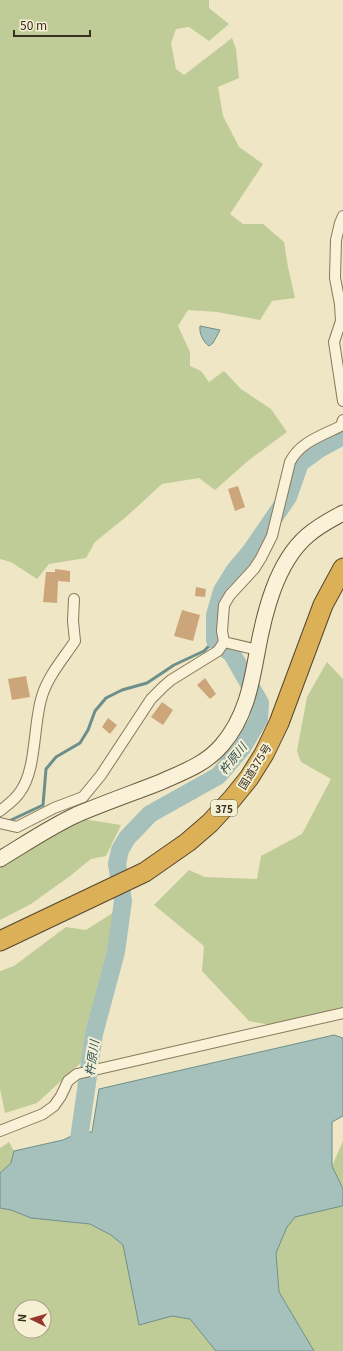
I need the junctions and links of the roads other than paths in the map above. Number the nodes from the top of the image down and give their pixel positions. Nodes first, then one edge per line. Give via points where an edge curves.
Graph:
1 (343, 216) edge
2 (343, 401) edge
3 (343, 420) edge
4 (343, 513) edge
5 (343, 568) edge
6 (74, 599) dead end
7 (224, 642) junction
8 (258, 650) junction
9 (0, 811) edge
10 (0, 823) edge
11 (0, 858) edge
12 (0, 941) edge
13 (343, 1013) edge
14 (0, 1130) edge

1 - 2 street via 336,240 335,278 341,321 334,342
3 - 7 street via 340,426 306,443 290,462 272,536 254,569 224,605
4 - 8 street via 306,536 291,554 273,588
5 - 12 highway, 国道375号 / 375 via 323,605 279,722 264,754 232,799 193,837 145,872
6 - 9 street via 75,641 52,674 42,694 28,775 22,791
7 - 8 street
7 - 10 street via 218,651 171,680 151,699 101,775 83,796 17,827
8 - 11 street via 245,708 233,731 210,757 192,769 76,815
13 - 14 street via 77,1074 68,1081 54,1106 43,1114

